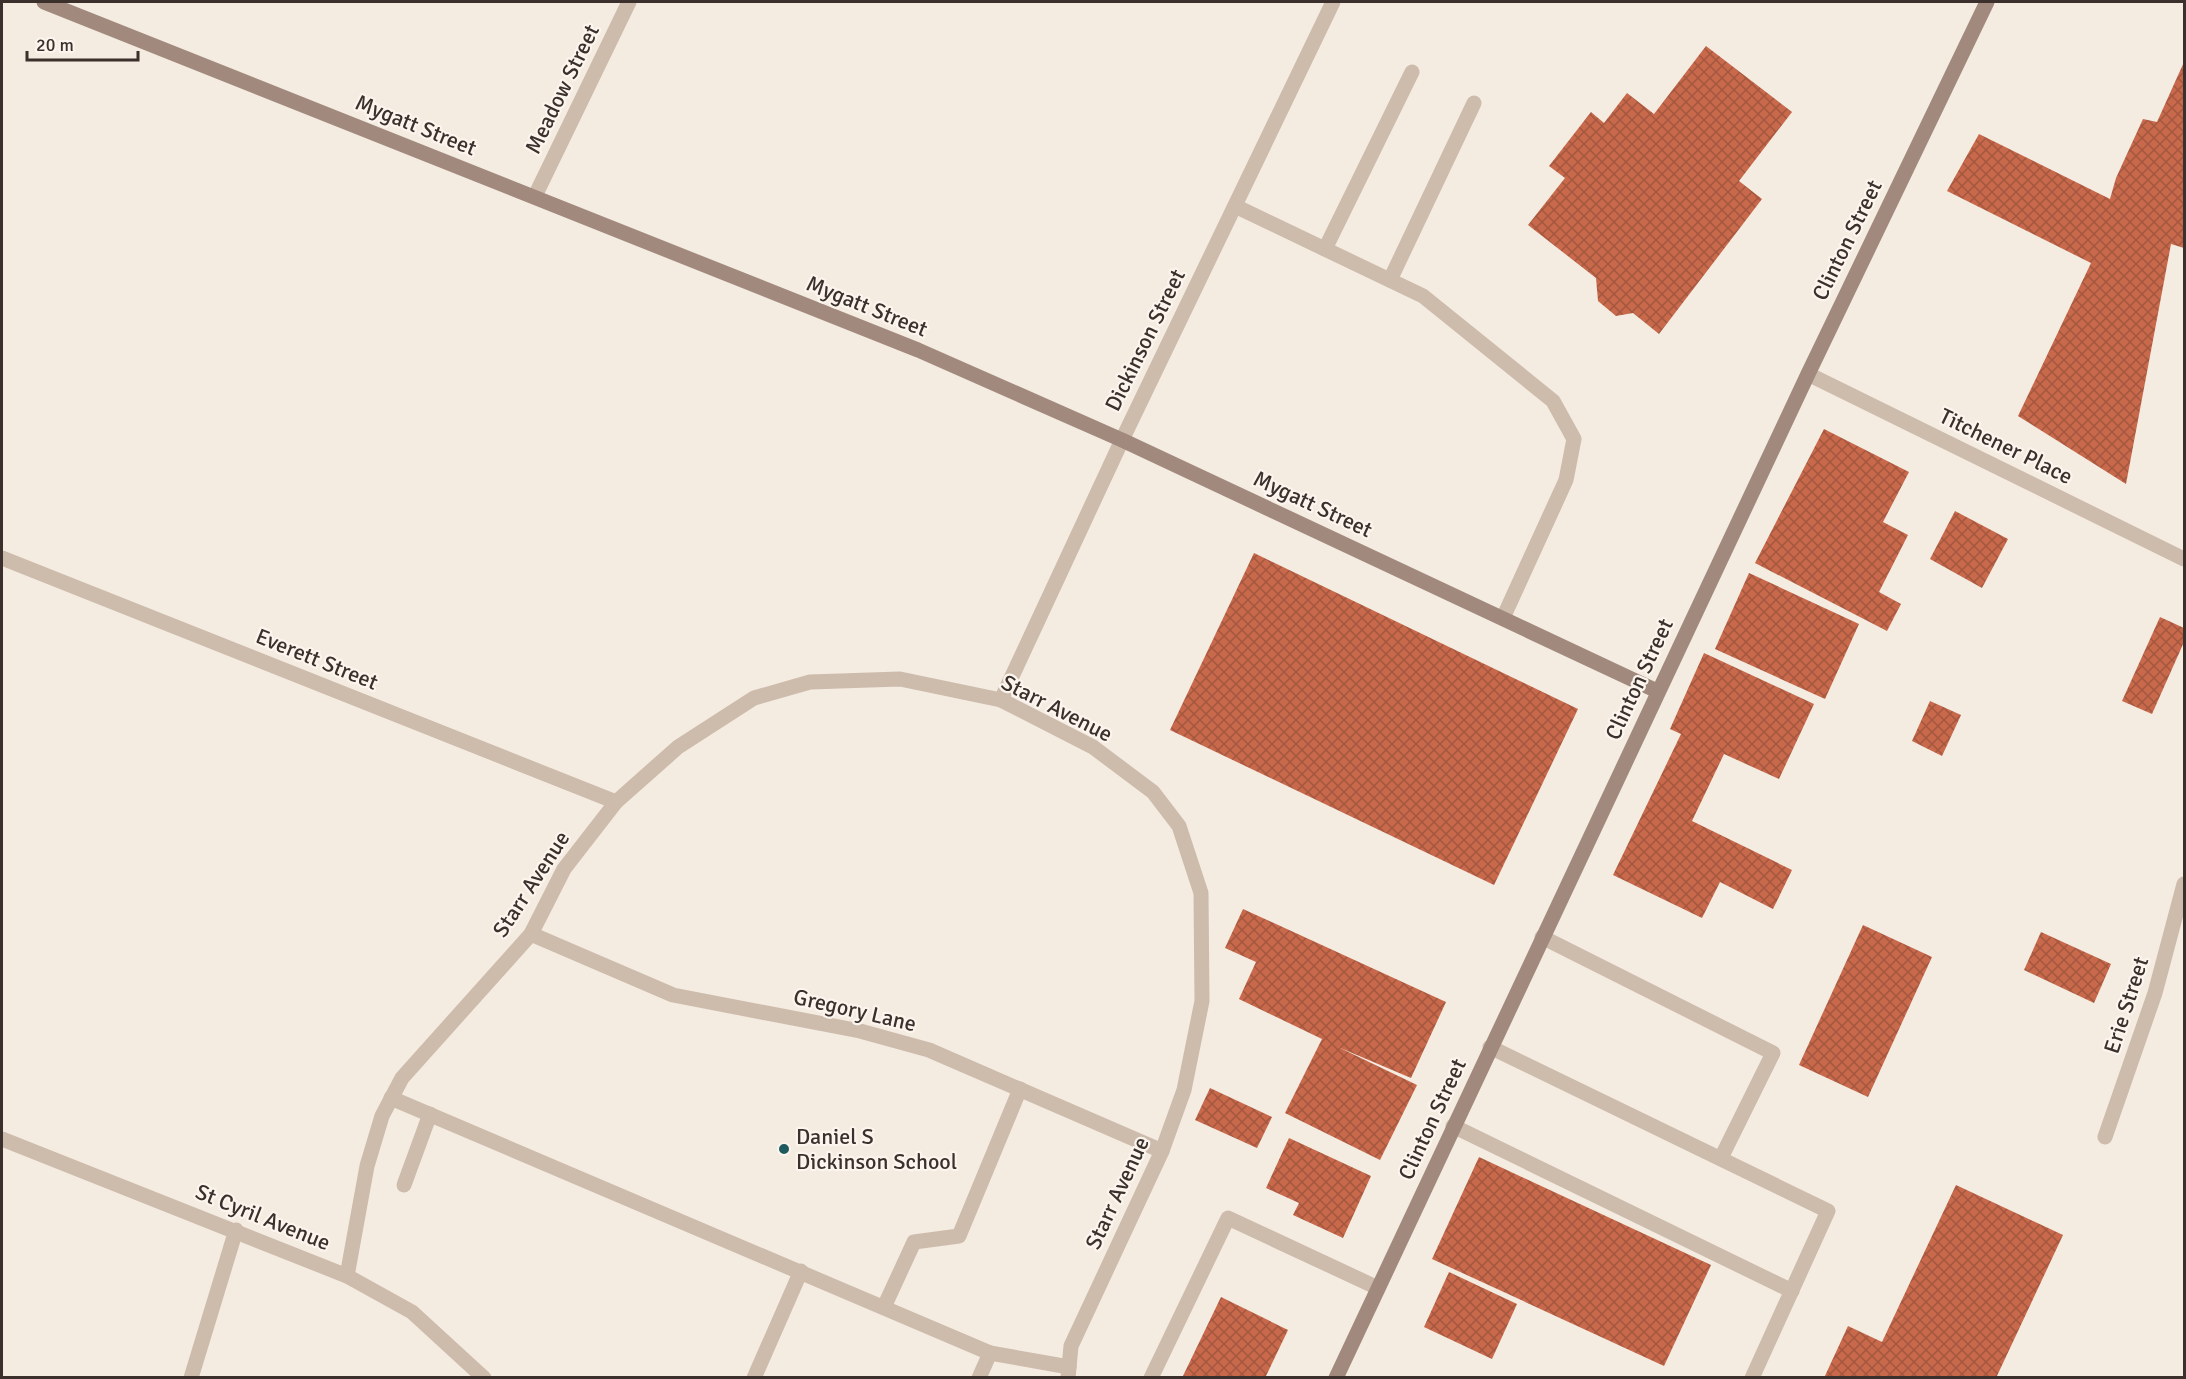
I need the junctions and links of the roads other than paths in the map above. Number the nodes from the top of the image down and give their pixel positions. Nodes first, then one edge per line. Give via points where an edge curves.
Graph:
1 (44, 2) edge
2 (629, 2) edge
3 (1333, 2) edge
4 (1986, 2) edge
5 (1412, 72) dead end
6 (1474, 103) dead end
7 (535, 196) junction
8 (1235, 206) junction
9 (1325, 249) junction
10 (1390, 280) junction
11 (1808, 374) junction
12 (1122, 440) junction
13 (2, 558) edge
14 (2184, 559) edge
15 (1503, 618) junction
16 (1657, 691) junction
17 (1001, 700) junction
18 (616, 802) junction
19 (2184, 884) edge
20 (531, 934) junction
21 (1542, 937) junction
22 (1490, 1047) junction
23 (1020, 1089) junction
24 (391, 1098) junction
25 (430, 1114) junction
26 (1453, 1126) junction
27 (2104, 1137) dead end
28 (2, 1139) edge
29 (1162, 1151) junction
30 (1721, 1158) junction
31 (404, 1185) dead end
32 (236, 1230) junction
33 (801, 1271) junction
34 (347, 1276) junction
35 (1378, 1288) junction
36 (1792, 1291) junction
37 (884, 1307) junction
38 (990, 1353) junction
39 (1069, 1372) edge
40 (191, 1377) edge
41 (484, 1377) edge
42 (754, 1377) edge
43 (979, 1377) edge
44 (1151, 1377) edge
45 (1336, 1377) edge
46 (1752, 1377) edge

1 - 7 street, Mygatt Street
2 - 7 street, Meadow Street
3 - 8 street, Dickinson Street
4 - 11 street, Clinton Street
5 - 9 street
6 - 10 street
7 - 12 street, Mygatt Street via 907,346
8 - 9 street
8 - 12 street, Dickinson Street
9 - 10 street
10 - 15 street via 1422,296 1553,400 1575,439 1566,480
11 - 14 street, Titchener Place
11 - 16 street, Clinton Street
12 - 15 street, Mygatt Street
12 - 17 street, Dickinson Street
13 - 18 street, Everett Street
15 - 16 street, Mygatt Street
16 - 21 street, Clinton Street
17 - 18 street, Starr Avenue via 900,679 810,682 754,698 678,747
17 - 29 street, Starr Avenue via 1093,747 1154,792 1179,826 1201,893 1202,1001 1184,1089
18 - 20 street, Starr Avenue via 564,869
19 - 27 street, Erie Street via 2155,993
20 - 23 street, Gregory Lane via 673,994 860,1031 929,1050
20 - 24 street, Starr Avenue via 402,1078
21 - 22 street, Clinton Street
21 - 30 street via 1773,1053
22 - 26 street, Clinton Street
22 - 30 street
23 - 29 street, Gregory Lane
23 - 37 street via 959,1236 914,1242
24 - 25 street
24 - 34 street, Starr Avenue via 367,1166
25 - 31 street
25 - 33 street
26 - 35 street, Clinton Street
26 - 36 street
28 - 32 street, St Cyril Avenue
29 - 39 street, Starr Avenue via 1071,1346
30 - 36 street via 1828,1211
32 - 34 street, St Cyril Avenue
32 - 40 street
33 - 37 street
33 - 42 street
34 - 41 street, St Cyril Avenue via 412,1312
35 - 44 street via 1228,1218
35 - 45 street, Clinton Street
36 - 46 street
37 - 38 street
38 - 39 street
38 - 43 street

